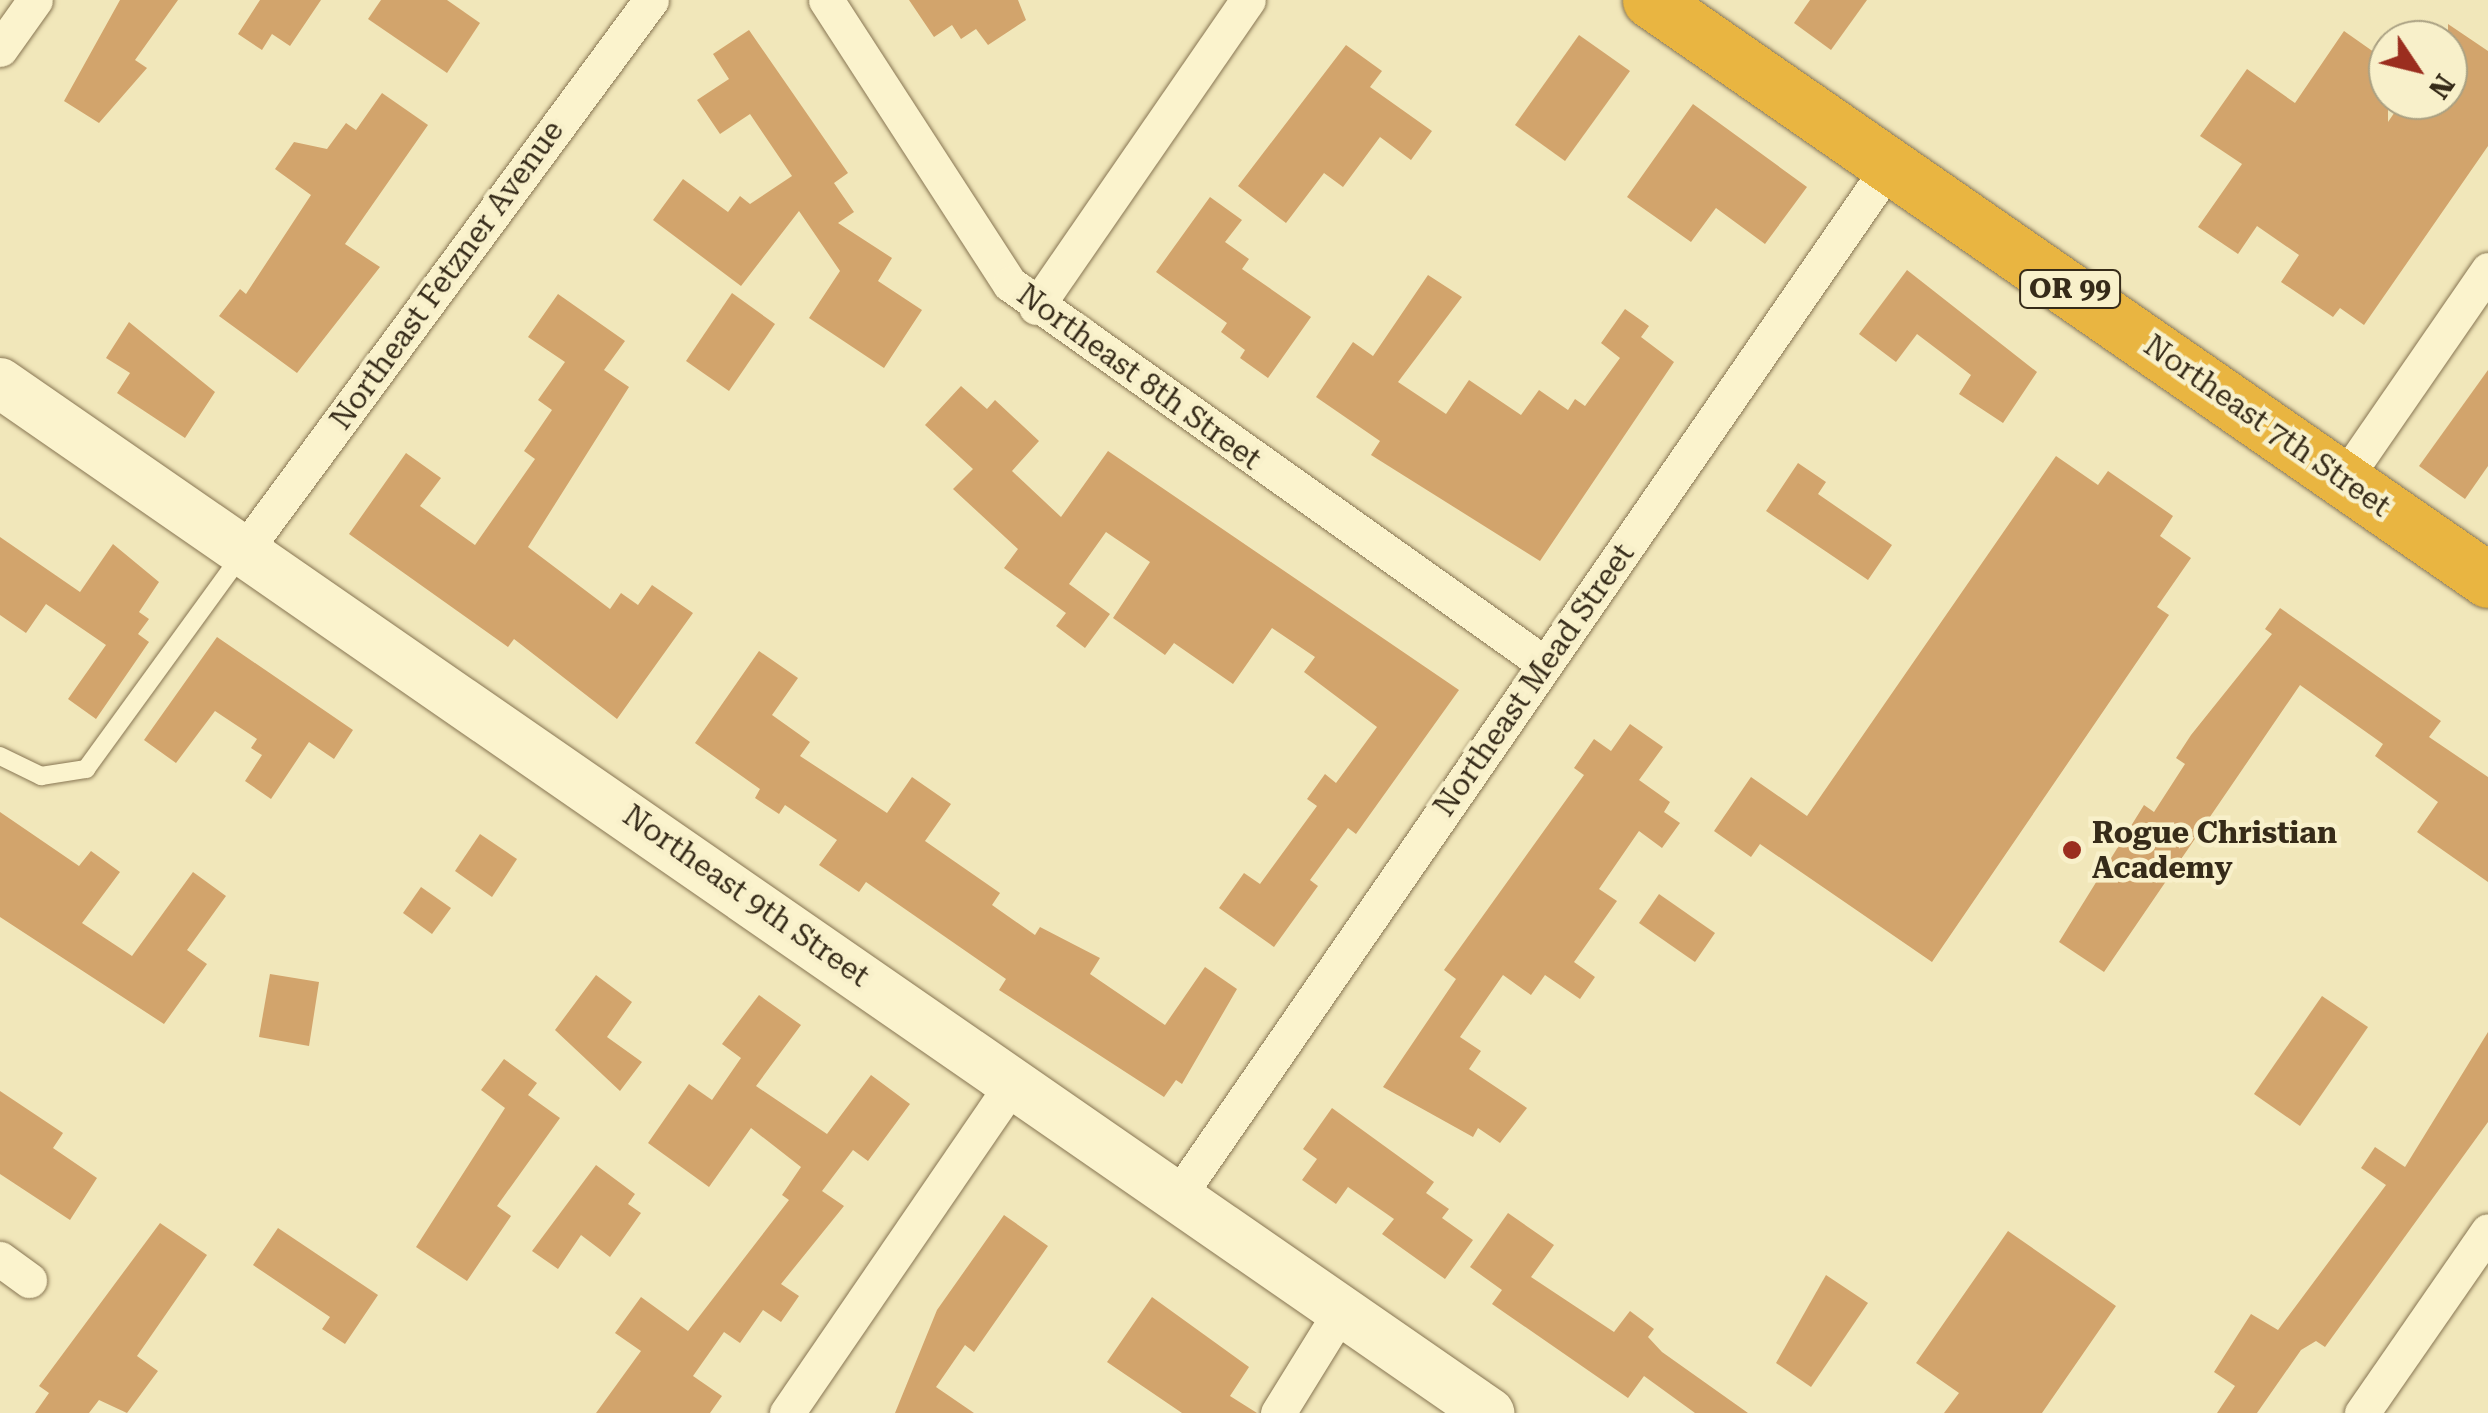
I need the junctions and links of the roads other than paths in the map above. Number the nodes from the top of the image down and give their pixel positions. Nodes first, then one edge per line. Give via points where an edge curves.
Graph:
1 (35, 0) edge
2 (651, 0) edge
3 (826, 0) edge
4 (1248, 0) edge
5 (1650, 0) edge
6 (0, 49) edge
7 (1890, 164) junction
8 (2488, 270) edge
9 (1036, 307) junction
10 (0, 383) edge
11 (2344, 479) junction
12 (244, 551) junction
13 (2488, 580) edge
14 (1546, 664) junction
15 (0, 756) edge
16 (1014, 1081) junction
17 (1178, 1196) junction
18 (2488, 1231) edge
19 (0, 1259) edge
20 (29, 1280) dead end
21 (1341, 1312) junction
22 (787, 1413) edge
23 (1278, 1413) edge
24 (1489, 1413) edge
25 (2362, 1413) edge

1 - 6 street
2 - 12 street, Northeast Fetzner Avenue
3 - 9 street, Northeast 8th Street via 987,256
4 - 9 street
5 - 7 highway, Northeast 7th Street / OR 99
7 - 11 highway, Northeast 7th Street / OR 99
7 - 14 street, Northeast Mead Street
8 - 11 street
9 - 14 street, Northeast 8th Street
10 - 12 street, Northeast 9th Street
11 - 13 highway, Northeast 7th Street / OR 99
12 - 15 lane via 86,769 41,776
12 - 16 street, Northeast 9th Street
14 - 17 street, Northeast Mead Street
16 - 17 street, Northeast 9th Street
16 - 22 street
17 - 21 street, Northeast 9th Street
18 - 25 street
19 - 20 street
21 - 23 street
21 - 24 street, Northeast 9th Street

